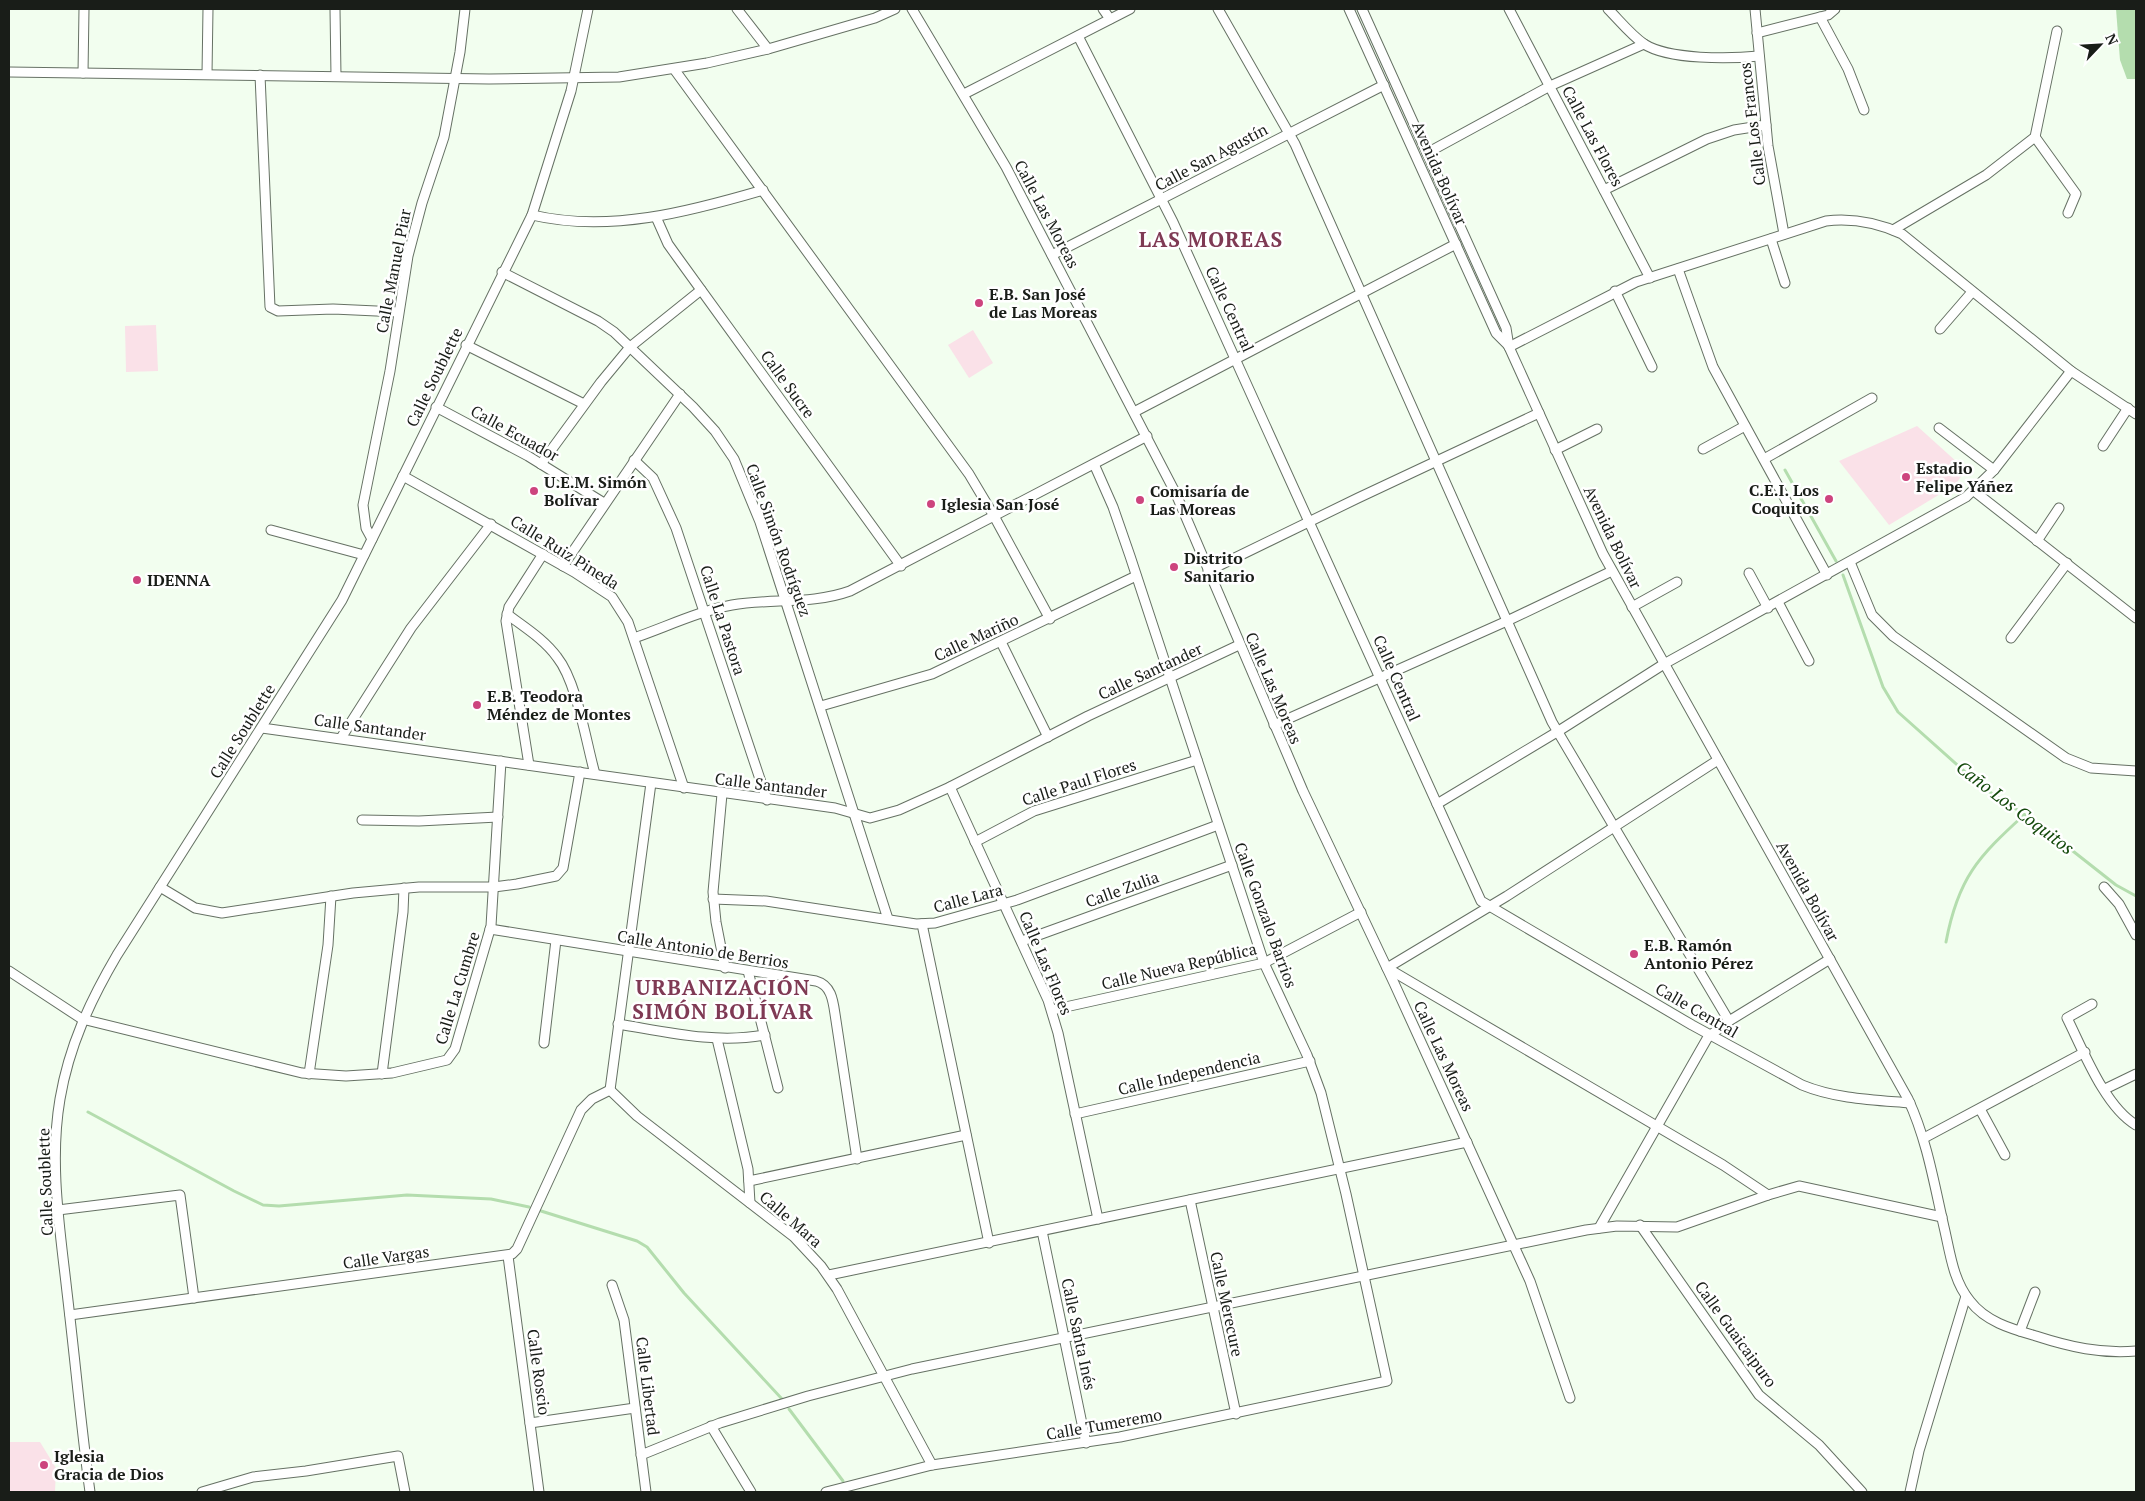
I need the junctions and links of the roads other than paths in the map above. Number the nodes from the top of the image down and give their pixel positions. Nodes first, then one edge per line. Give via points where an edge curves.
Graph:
1 (84, 9) edge
2 (208, 9) edge
3 (335, 9) edge
4 (465, 9) edge
5 (588, 9) edge
6 (737, 9) edge
7 (895, 9) edge
8 (912, 9) edge
9 (1103, 9) edge
10 (1130, 9) edge
11 (1218, 9) edge
12 (1349, 9) edge
13 (1362, 9) edge
14 (1509, 9) edge
15 (1608, 9) edge
16 (1755, 9) edge
17 (1836, 9) edge
18 (1820, 17) junction
19 (1110, 19) junction
20 (2057, 31) dead end
21 (1757, 33) junction
22 (1078, 36) junction
23 (1644, 44) junction
24 (768, 49) junction
25 (1759, 56) junction
26 (674, 69) junction
27 (9, 72) edge
28 (84, 73) junction
29 (207, 74) junction
30 (260, 74) junction
31 (336, 76) junction
32 (455, 78) junction
33 (574, 79) junction
34 (1384, 84) junction
35 (1550, 86) junction
36 (964, 94) junction
37 (1864, 110) dead end
38 (1766, 125) junction
39 (1289, 133) junction
40 (2034, 137) junction
41 (1428, 153) junction
42 (763, 190) junction
43 (1604, 190) junction
44 (1162, 200) junction
45 (2068, 214) dead end
46 (532, 215) junction
47 (656, 217) junction
48 (1893, 230) junction
49 (1784, 234) junction
50 (1771, 239) junction
51 (1456, 244) junction
52 (1052, 255) junction
53 (1678, 269) junction
54 (502, 272) junction
55 (1650, 278) junction
56 (1784, 283) dead end
57 (701, 290) junction
58 (1615, 292) junction
59 (1972, 292) junction
60 (1362, 293) junction
61 (398, 312) junction
62 (1940, 329) dead end
63 (466, 345) junction
64 (630, 347) junction
65 (1509, 347) junction
66 (1236, 358) junction
67 (1652, 367) dead end
68 (2071, 371) junction
69 (680, 394) junction
70 (1872, 398) dead end
71 (584, 404) junction
72 (436, 407) junction
73 (2128, 408) junction
74 (1134, 412) junction
75 (1539, 413) junction
76 (2136, 414) edge
77 (1745, 426) junction
78 (1939, 428) dead end
79 (1597, 429) dead end
80 (1147, 436) junction
81 (2103, 446) dead end
82 (1555, 450) junction
83 (1703, 450) dead end
84 (1764, 459) junction
85 (634, 460) junction
86 (1437, 461) junction
87 (541, 464) junction
88 (1094, 464) junction
89 (1994, 470) junction
90 (403, 476) junction
91 (1974, 491) junction
92 (604, 504) junction
93 (2059, 508) dead end
94 (994, 516) junction
95 (1309, 522) junction
96 (491, 524) junction
97 (271, 530) dead end
98 (372, 539) junction
99 (2037, 541) junction
100 (543, 554) junction
101 (364, 556) junction
102 (1850, 562) junction
103 (2067, 563) junction
104 (564, 566) junction
105 (902, 566) junction
106 (1208, 571) junction
107 (1612, 571) junction
108 (1749, 573) dead end
109 (1827, 575) junction
110 (1136, 576) junction
111 (1677, 582) dead end
112 (786, 602) junction
113 (1778, 602) junction
114 (1632, 607) junction
115 (1768, 608) junction
116 (705, 613) junction
117 (507, 614) junction
118 (1050, 618) junction
119 (2136, 618) edge
120 (1507, 621) junction
121 (634, 638) junction
122 (2010, 638) dead end
123 (1001, 642) junction
124 (1239, 646) junction
125 (1809, 661) dead end
126 (1664, 664) junction
127 (1169, 678) junction
128 (1381, 678) junction
129 (821, 706) junction
130 (1274, 725) junction
131 (262, 728) junction
132 (1557, 732) junction
133 (1048, 737) junction
134 (341, 738) junction
135 (1197, 760) junction
136 (1718, 760) junction
137 (502, 761) junction
138 (529, 765) junction
139 (2136, 770) edge
140 (580, 772) junction
141 (595, 774) junction
142 (651, 783) junction
143 (950, 787) junction
144 (684, 788) junction
145 (722, 794) junction
146 (766, 800) junction
147 (1437, 804) junction
148 (855, 814) junction
149 (498, 818) junction
150 (362, 820) dead end
151 (1218, 825) junction
152 (1614, 827) junction
153 (976, 842) junction
154 (1232, 866) junction
155 (494, 886) junction
156 (160, 887) junction
157 (2104, 887) dead end
158 (404, 888) junction
159 (331, 896) junction
160 (713, 899) junction
161 (1004, 903) junction
162 (1488, 907) junction
163 (1361, 912) junction
164 (888, 919) junction
165 (922, 924) junction
166 (490, 929) junction
167 (2136, 935) edge
168 (556, 940) junction
169 (1022, 941) junction
170 (627, 952) junction
171 (1830, 959) junction
172 (1264, 964) junction
173 (725, 968) junction
174 (1387, 968) junction
175 (9, 971) edge
176 (748, 972) junction
177 (2092, 1004) dead end
178 (1052, 1010) junction
179 (82, 1019) junction
180 (1729, 1021) junction
181 (618, 1024) junction
182 (765, 1035) junction
183 (1710, 1035) junction
184 (717, 1039) junction
185 (544, 1043) dead end
186 (2085, 1052) junction
187 (1310, 1061) junction
188 (309, 1074) junction
189 (382, 1074) junction
190 (2136, 1074) edge
191 (778, 1088) dead end
192 (2105, 1089) junction
193 (610, 1090) junction
194 (1910, 1103) junction
195 (1980, 1109) junction
196 (1075, 1114) junction
197 (1656, 1126) junction
198 (2136, 1126) edge
199 (966, 1135) junction
200 (1924, 1138) junction
201 (1467, 1142) junction
202 (2005, 1154) dead end
203 (857, 1159) junction
204 (1340, 1170) junction
205 (750, 1181) junction
206 (1768, 1194) junction
207 (1190, 1200) junction
208 (750, 1203) junction
209 (58, 1210) junction
210 (1942, 1217) junction
211 (1098, 1219) junction
212 (1640, 1225) junction
213 (1599, 1228) junction
214 (1042, 1231) junction
215 (989, 1243) junction
216 (1515, 1246) junction
217 (508, 1256) junction
218 (828, 1275) junction
219 (1364, 1276) junction
220 (612, 1285) dead end
221 (2035, 1292) dead end
222 (1966, 1296) junction
223 (194, 1298) junction
224 (1213, 1307) junction
225 (70, 1315) junction
226 (2020, 1331) junction
227 (1064, 1338) junction
228 (2136, 1351) edge
229 (884, 1376) junction
230 (1387, 1381) joint
231 (1570, 1398) dead end
232 (635, 1408) junction
233 (1236, 1414) junction
234 (530, 1423) junction
235 (711, 1426) junction
236 (1086, 1443) junction
237 (641, 1455) junction
238 (932, 1465) junction
239 (216, 1491) edge
240 (90, 1492) edge
241 (202, 1492) edge
242 (405, 1492) edge
243 (539, 1492) edge
244 (646, 1492) edge
245 (751, 1492) edge
246 (826, 1492) edge
247 (1862, 1492) edge
248 (1910, 1492) edge

1 - 28 street
2 - 29 street
3 - 31 street
4 - 32 street, Calle Manuel Piar
5 - 33 street, Calle Soublette
6 - 24 street
7 - 24 street
8 - 36 street, Calle Las Moreas
9 - 19 street
10 - 19 street
11 - 39 street
12 - 34 street, Avenida Bolívar
13 - 41 street, Avenida Bolívar
14 - 35 street, Calle Las Flores
15 - 23 street
16 - 21 street, Calle Los Francos
17 - 18 street
18 - 21 street
18 - 37 street via 1848,69
19 - 22 street
20 - 40 street
21 - 25 street, Calle Los Francos
22 - 36 street
22 - 44 street, Calle Central
23 - 25 street via 1704,58
23 - 35 street
24 - 26 street
25 - 38 street, Calle Los Francos
26 - 33 street
26 - 42 street
27 - 28 street
28 - 29 street
29 - 30 street
30 - 31 street
30 - 61 street via 270,307 278,311
31 - 32 street
32 - 33 street
32 - 61 street, Calle Manuel Piar via 444,138 408,256
33 - 46 street, Calle Soublette
34 - 39 street, Calle San Agustín
34 - 51 street, Avenida Bolívar
35 - 41 street
35 - 43 street, Calle Las Flores
36 - 52 street, Calle Las Moreas
38 - 43 street via 1734,130 1707,139
38 - 49 street, Calle Los Francos
39 - 44 street, Calle San Agustín
39 - 60 street
40 - 45 street via 2076,194
40 - 48 street via 1986,175
41 - 65 street, Avenida Bolívar via 1506,328
42 - 47 street
42 - 94 street via 941,435
43 - 55 street, Calle Las Flores
44 - 52 street, Calle San Agustín
44 - 66 street, Calle Central
46 - 47 street via 563,221
46 - 54 street, Calle Soublette
47 - 57 street, Calle Sucre via 668,244
48 - 49 street via 1870,223 1838,220
48 - 59 street
49 - 50 street
50 - 53 street
50 - 56 street
51 - 60 street
51 - 65 street, Avenida Bolívar via 1496,333
52 - 74 street, Calle Las Moreas
53 - 55 street
53 - 77 street via 1708,354
54 - 63 street, Calle Soublette
54 - 64 street, Calle Simón Rodríguez via 598,321
55 - 58 street
57 - 64 street
57 - 105 street, Calle Sucre
58 - 65 street
58 - 67 street
59 - 62 street
59 - 68 street
60 - 66 street
60 - 86 street
61 - 98 street, Calle Manuel Piar via 390,371 363,505 366,528
63 - 71 street
63 - 72 street, Calle Soublette
64 - 69 street, Calle Simón Rodríguez
64 - 71 street
65 - 75 street, Avenida Bolívar
66 - 74 street
66 - 95 street, Calle Central
68 - 73 street
68 - 89 street
69 - 85 street
69 - 112 street, Calle Simón Rodríguez via 715,431 734,459 760,522
70 - 84 street
71 - 87 street
72 - 87 street, Calle Ecuador
72 - 90 street, Calle Soublette
73 - 76 street
73 - 81 street
74 - 80 street, Calle Las Moreas
75 - 82 street, Avenida Bolívar
75 - 86 street
77 - 83 street
77 - 84 street
78 - 89 street
79 - 82 street
80 - 88 street
80 - 106 street, Calle Las Moreas via 1176,494
82 - 107 street, Avenida Bolívar
84 - 109 street
85 - 92 street
85 - 116 street, Calle La Pastora via 653,478 668,508
86 - 95 street
86 - 120 street
87 - 92 street, Calle Ecuador
88 - 94 street
88 - 110 street, Calle Gonzalo Barrios via 1113,507
89 - 91 street
90 - 96 street, Calle Ruiz Pineda
90 - 98 street, Calle Soublette
91 - 99 street
91 - 102 street via 1939,514
92 - 104 street
93 - 99 street
94 - 105 street
94 - 118 street
95 - 106 street
95 - 128 street, Calle Central
96 - 100 street, Calle Ruiz Pineda
96 - 134 street via 411,628
97 - 101 street
98 - 101 street, Calle Soublette
99 - 103 street
100 - 104 street, Calle Ruiz Pineda
100 - 117 street
101 - 131 street, Calle Soublette via 322,634
102 - 109 street
102 - 139 street via 1872,615 1893,636 2066,758 2091,768
103 - 119 street
103 - 122 street
104 - 121 street, Calle Ruiz Pineda via 612,598 623,612
105 - 112 street via 835,596
106 - 124 street, Calle Las Moreas
107 - 114 street, Avenida Bolívar
107 - 120 street
108 - 115 street
109 - 113 street
110 - 118 street, Calle Mariño
110 - 127 street, Calle Gonzalo Barrios
111 - 114 street
112 - 116 street via 732,605
112 - 129 street, Calle Simón Rodríguez
113 - 115 street
113 - 125 street
114 - 126 street, Avenida Bolívar
115 - 126 street
116 - 121 street
116 - 146 street, Calle La Pastora
117 - 138 street
117 - 141 street via 546,644 559,659 571,687
118 - 123 street, Calle Mariño
120 - 128 street
120 - 132 street
121 - 144 street, Calle Ruiz Pineda
123 - 129 street, Calle Mariño via 919,679
123 - 133 street
124 - 127 street, Calle Santander
124 - 130 street, Calle Las Moreas
126 - 132 street
126 - 136 street, Avenida Bolívar
127 - 133 street, Calle Santander
127 - 135 street, Calle Gonzalo Barrios
128 - 130 street
128 - 147 street, Calle Central
129 - 148 street, Calle Simón Rodríguez
130 - 163 street, Calle Las Moreas
131 - 134 street, Calle Santander
131 - 156 street, Calle Soublette
132 - 147 street
132 - 152 street
133 - 143 street, Calle Santander
134 - 137 street, Calle Santander
135 - 151 street, Calle Gonzalo Barrios
135 - 153 street, Calle Paul Flores via 1034,811
136 - 152 street
136 - 171 street, Avenida Bolívar
137 - 138 street, Calle Santander
137 - 149 street, Calle La Cumbre
138 - 140 street, Calle Santander
140 - 141 street, Calle Santander
140 - 155 street via 561,871 549,878
141 - 142 street, Calle Santander
142 - 144 street, Calle Santander
142 - 170 street
143 - 148 street, Calle Santander via 874,818
143 - 153 street, Calle Las Flores
144 - 145 street, Calle Santander
145 - 146 street, Calle Santander
145 - 160 street
146 - 148 street, Calle Santander
147 - 162 street, Calle Central via 1479,898
148 - 164 street, Calle Simón Rodríguez
149 - 150 street
149 - 155 street, Calle La Cumbre
151 - 154 street, Calle Gonzalo Barrios
151 - 161 street, Calle Lara
152 - 162 street
152 - 180 street
153 - 161 street, Calle Las Flores
154 - 169 street, Calle Zulia
154 - 172 street, Calle Gonzalo Barrios
155 - 158 street
155 - 166 street, Calle La Cumbre
156 - 159 street via 195,908 222,913
156 - 179 street, Calle Soublette via 116,955
157 - 167 street via 2119,904
158 - 159 street
158 - 189 street
159 - 188 street via 328,945
160 - 164 street, Calle Lara via 766,901
160 - 173 street
161 - 165 street, Calle Lara
161 - 169 street, Calle Las Flores
162 - 174 street
162 - 183 street, Calle Central
163 - 172 street, Calle Nueva República
163 - 174 street, Calle Las Moreas
164 - 165 street, Calle Lara
165 - 199 street
166 - 168 street, Calle Antonio de Berrios
166 - 189 street, Calle La Cumbre via 452,1055 437,1063
168 - 170 street, Calle Antonio de Berrios
168 - 185 street
169 - 178 street, Calle Las Flores
170 - 173 street, Calle Antonio de Berrios
170 - 181 street
171 - 180 street
171 - 194 street, Avenida Bolívar
172 - 178 street, Calle Nueva República
172 - 187 street, Calle Gonzalo Barrios
173 - 176 street, Calle Antonio de Berrios
174 - 197 street
174 - 201 street, Calle Las Moreas
175 - 179 street, Calle La Cumbre
176 - 182 street
176 - 203 street, Calle Antonio de Berrios via 820,983 830,992
177 - 186 street via 2067,1018
178 - 196 street, Calle Las Flores
179 - 188 street, Calle La Cumbre
179 - 209 street, Calle Soublette via 72,1046 56,1128
180 - 183 street
181 - 184 street
181 - 193 street
182 - 184 street via 741,1040
182 - 191 street
183 - 194 street, Calle Central via 1809,1088 1864,1099
183 - 197 street via 1701,1045
184 - 205 street
186 - 192 street
186 - 195 street
187 - 196 street, Calle Independencia
187 - 204 street, Calle Gonzalo Barrios
188 - 189 street, Calle La Cumbre
190 - 192 street
192 - 198 street via 2121,1114
193 - 208 street, Calle Mara via 637,1116
193 - 217 street via 592,1099 581,1110 517,1249
194 - 200 street, Avenida Bolívar
195 - 200 street
195 - 202 street
196 - 211 street, Calle Las Flores
197 - 206 street
197 - 213 street
199 - 203 street
199 - 215 street
200 - 210 street, Avenida Bolívar
201 - 204 street
201 - 216 street, Calle Las Moreas
203 - 205 street
204 - 207 street
204 - 219 street, Calle Gonzalo Barrios
205 - 208 street
206 - 210 street via 1808,1186
206 - 212 street via 1676,1227
207 - 211 street
207 - 224 street, Calle Merecure
208 - 218 street, Calle Mara via 794,1237
209 - 223 street via 180,1195
209 - 225 street, Calle Soublette
210 - 222 street, Avenida Bolívar via 1954,1268
211 - 214 street
212 - 213 street
212 - 247 street, Calle Guaicaipuro via 1759,1395 1819,1445
213 - 216 street
214 - 215 street
214 - 227 street, Calle Santa Inés
215 - 218 street
216 - 219 street
216 - 231 street, Calle Las Moreas
217 - 223 street, Calle Vargas
217 - 234 street, Calle Roscio
218 - 229 street, Calle Mara
219 - 224 street
219 - 230 street, Calle Gonzalo Barrios
220 - 232 street, Calle Libertad via 624,1320
221 - 226 street
222 - 226 street, Avenida Bolívar via 1986,1316
222 - 248 street via 1919,1451
223 - 225 street, Calle Vargas
224 - 227 street
224 - 233 street, Calle Merecure
225 - 240 street, Calle Soublette
226 - 228 street, Avenida Bolívar via 2087,1350
227 - 229 street
227 - 236 street, Calle Santa Inés
229 - 235 street
229 - 238 street, Calle Mara
230 - 233 street, Calle Tumeremo
232 - 234 street
232 - 237 street, Calle Libertad
233 - 236 street, Calle Tumeremo
234 - 243 street, Calle Roscio
235 - 237 street
235 - 245 street
236 - 238 street, Calle Tumeremo
237 - 244 street, Calle Libertad
238 - 246 street, Calle Tumeremo
239 - 241 street
239 - 242 street via 253,1476 398,1456

